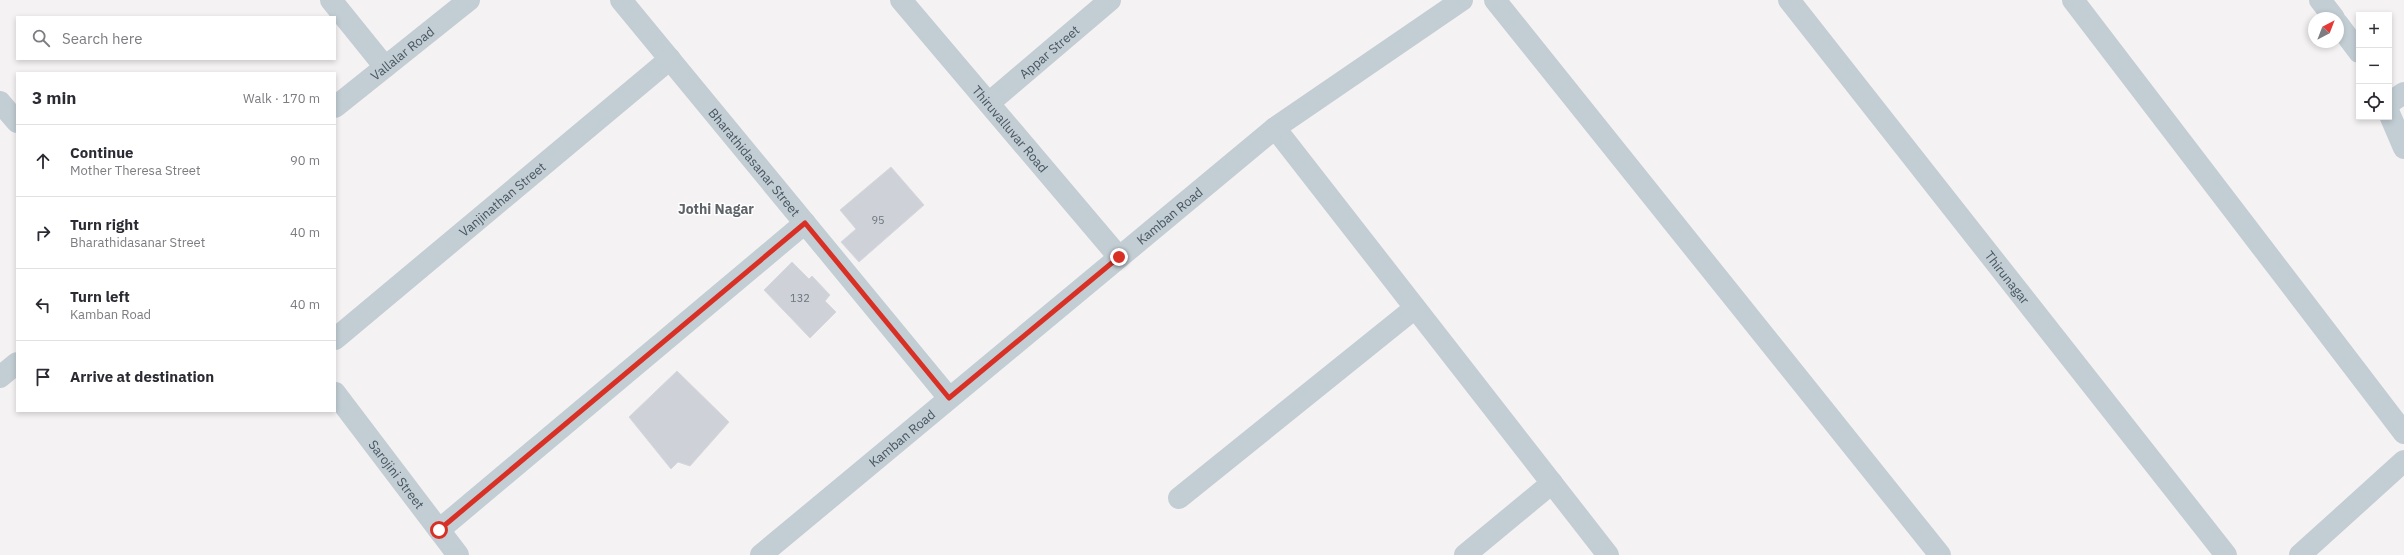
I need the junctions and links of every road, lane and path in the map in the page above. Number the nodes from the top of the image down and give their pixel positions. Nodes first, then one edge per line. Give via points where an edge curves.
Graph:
1 (331, 0) edge
2 (469, 0) edge
3 (621, 0) edge
4 (901, 0) edge
5 (1110, 0) edge
6 (1462, 0) edge
7 (1494, 0) edge
8 (1789, 0) edge
9 (2073, 0) edge
10 (2320, 0) edge
11 (2329, 12) edge
12 (2344, 32) edge
13 (2356, 48) edge
14 (670, 59) junction
15 (385, 67) junction
16 (2404, 93) edge
17 (2392, 101) edge
18 (0, 102) edge
19 (989, 103) junction
20 (336, 106) edge
21 (2392, 119) edge
22 (16, 121) edge
23 (1275, 128) junction
24 (2404, 148) edge
25 (805, 223) junction
26 (1119, 257) junction
27 (1415, 308) junction
28 (336, 338) edge
29 (16, 364) edge
30 (0, 377) edge
31 (336, 394) edge
32 (949, 398) junction
33 (2404, 433) edge
34 (2404, 461) edge
35 (1552, 483) junction
36 (1179, 498) dead end
37 (439, 530) junction
38 (458, 555) edge
39 (761, 555) edge
40 (1465, 555) edge
41 (1608, 555) edge
42 (1940, 555) edge
43 (2226, 555) edge
44 (2300, 555) edge

1 - 15 street
2 - 15 street, Vallalar Road
3 - 14 street, Bharathidasanar Street
4 - 19 street, Thiruvalluvar Road
5 - 19 street, Appar Street
6 - 23 street, Kamban Road
7 - 42 street
8 - 43 street, Thirunagar
9 - 33 street
10 - 11 street
12 - 13 street
14 - 25 street, Bharathidasanar Street
14 - 28 street, Vanjinathan Street
15 - 20 street, Vallalar Road
16 - 17 street
18 - 22 street
19 - 26 street, Thiruvalluvar Road
21 - 24 street
23 - 26 street, Kamban Road
23 - 27 street
25 - 32 street, Bharathidasanar Street
25 - 37 street
26 - 32 street, Kamban Road
27 - 35 street
27 - 36 street
29 - 30 street
31 - 37 street, Sarojini Street
32 - 39 street, Kamban Road
34 - 44 street
35 - 40 street
35 - 41 street
37 - 38 street, Sarojini Street

